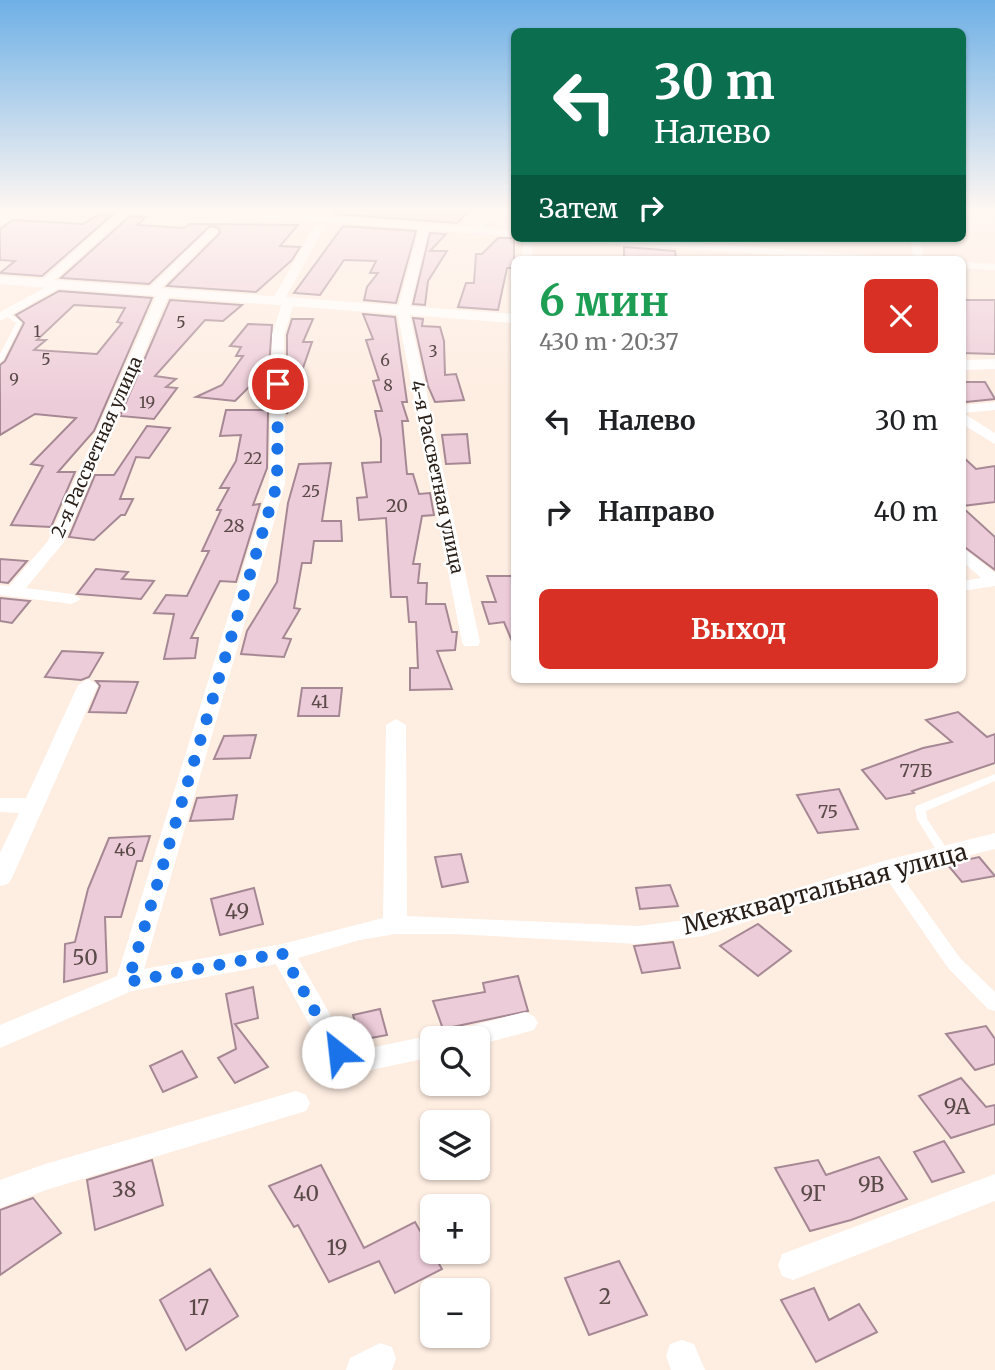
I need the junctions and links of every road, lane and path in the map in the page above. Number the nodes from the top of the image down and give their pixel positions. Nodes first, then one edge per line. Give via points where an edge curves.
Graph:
1 (61, 275) edge
2 (173, 275) edge
3 (296, 275) edge
4 (412, 275) edge
5 (0, 280) edge
6 (52, 284) junction
7 (158, 292) junction
8 (282, 303) junction
9 (403, 311) junction
10 (3, 316) edge
11 (511, 319) edge
12 (0, 360) edge
13 (995, 364) edge
14 (966, 365) edge
15 (995, 406) edge
16 (966, 409) edge
17 (966, 420) edge
18 (995, 440) edge
19 (966, 556) edge
20 (966, 585) edge
21 (7, 590) edge
22 (72, 599) dead end
23 (471, 642) dead end
24 (88, 685) dead end
25 (396, 725) dead end
26 (995, 777) edge
27 (0, 805) edge
28 (32, 806) junction
29 (995, 841) edge
30 (945, 855) junction
31 (887, 868) junction
32 (0, 878) edge
33 (396, 925) junction
34 (282, 953) junction
35 (128, 982) junction
36 (995, 1004) edge
37 (525, 1023) dead end
38 (490, 1032) edge
39 (0, 1037) edge
40 (420, 1049) edge
41 (296, 1103) dead end
42 (995, 1187) edge
43 (0, 1194) edge
44 (793, 1265) dead end

1 - 6 street
2 - 7 street
3 - 8 street
4 - 9 street
5 - 6 street
6 - 7 street
6 - 10 street
7 - 8 street
7 - 21 street, 2-я Рассветная улица via 56,542
8 - 9 street
8 - 35 street via 277,484
9 - 11 street
9 - 23 street, 4-я Рассветная улица
10 - 12 lane via 19,322
13 - 14 street
15 - 16 street
17 - 18 street
19 - 20 street via 994,580
21 - 22 street
24 - 28 street
25 - 33 street
26 - 30 lane via 920,809
27 - 28 street
28 - 32 street
29 - 30 street, Межквартальная улица
30 - 31 street, Межквартальная улица
31 - 33 street, Межквартальная улица via 703,927 638,935
31 - 36 street via 954,963
33 - 34 street, Межквартальная улица
34 - 35 street, Межквартальная улица
34 - 40 street via 338,1052 352,1063
35 - 39 street, Межквартальная улица
37 - 38 street
41 - 43 street
42 - 44 street

